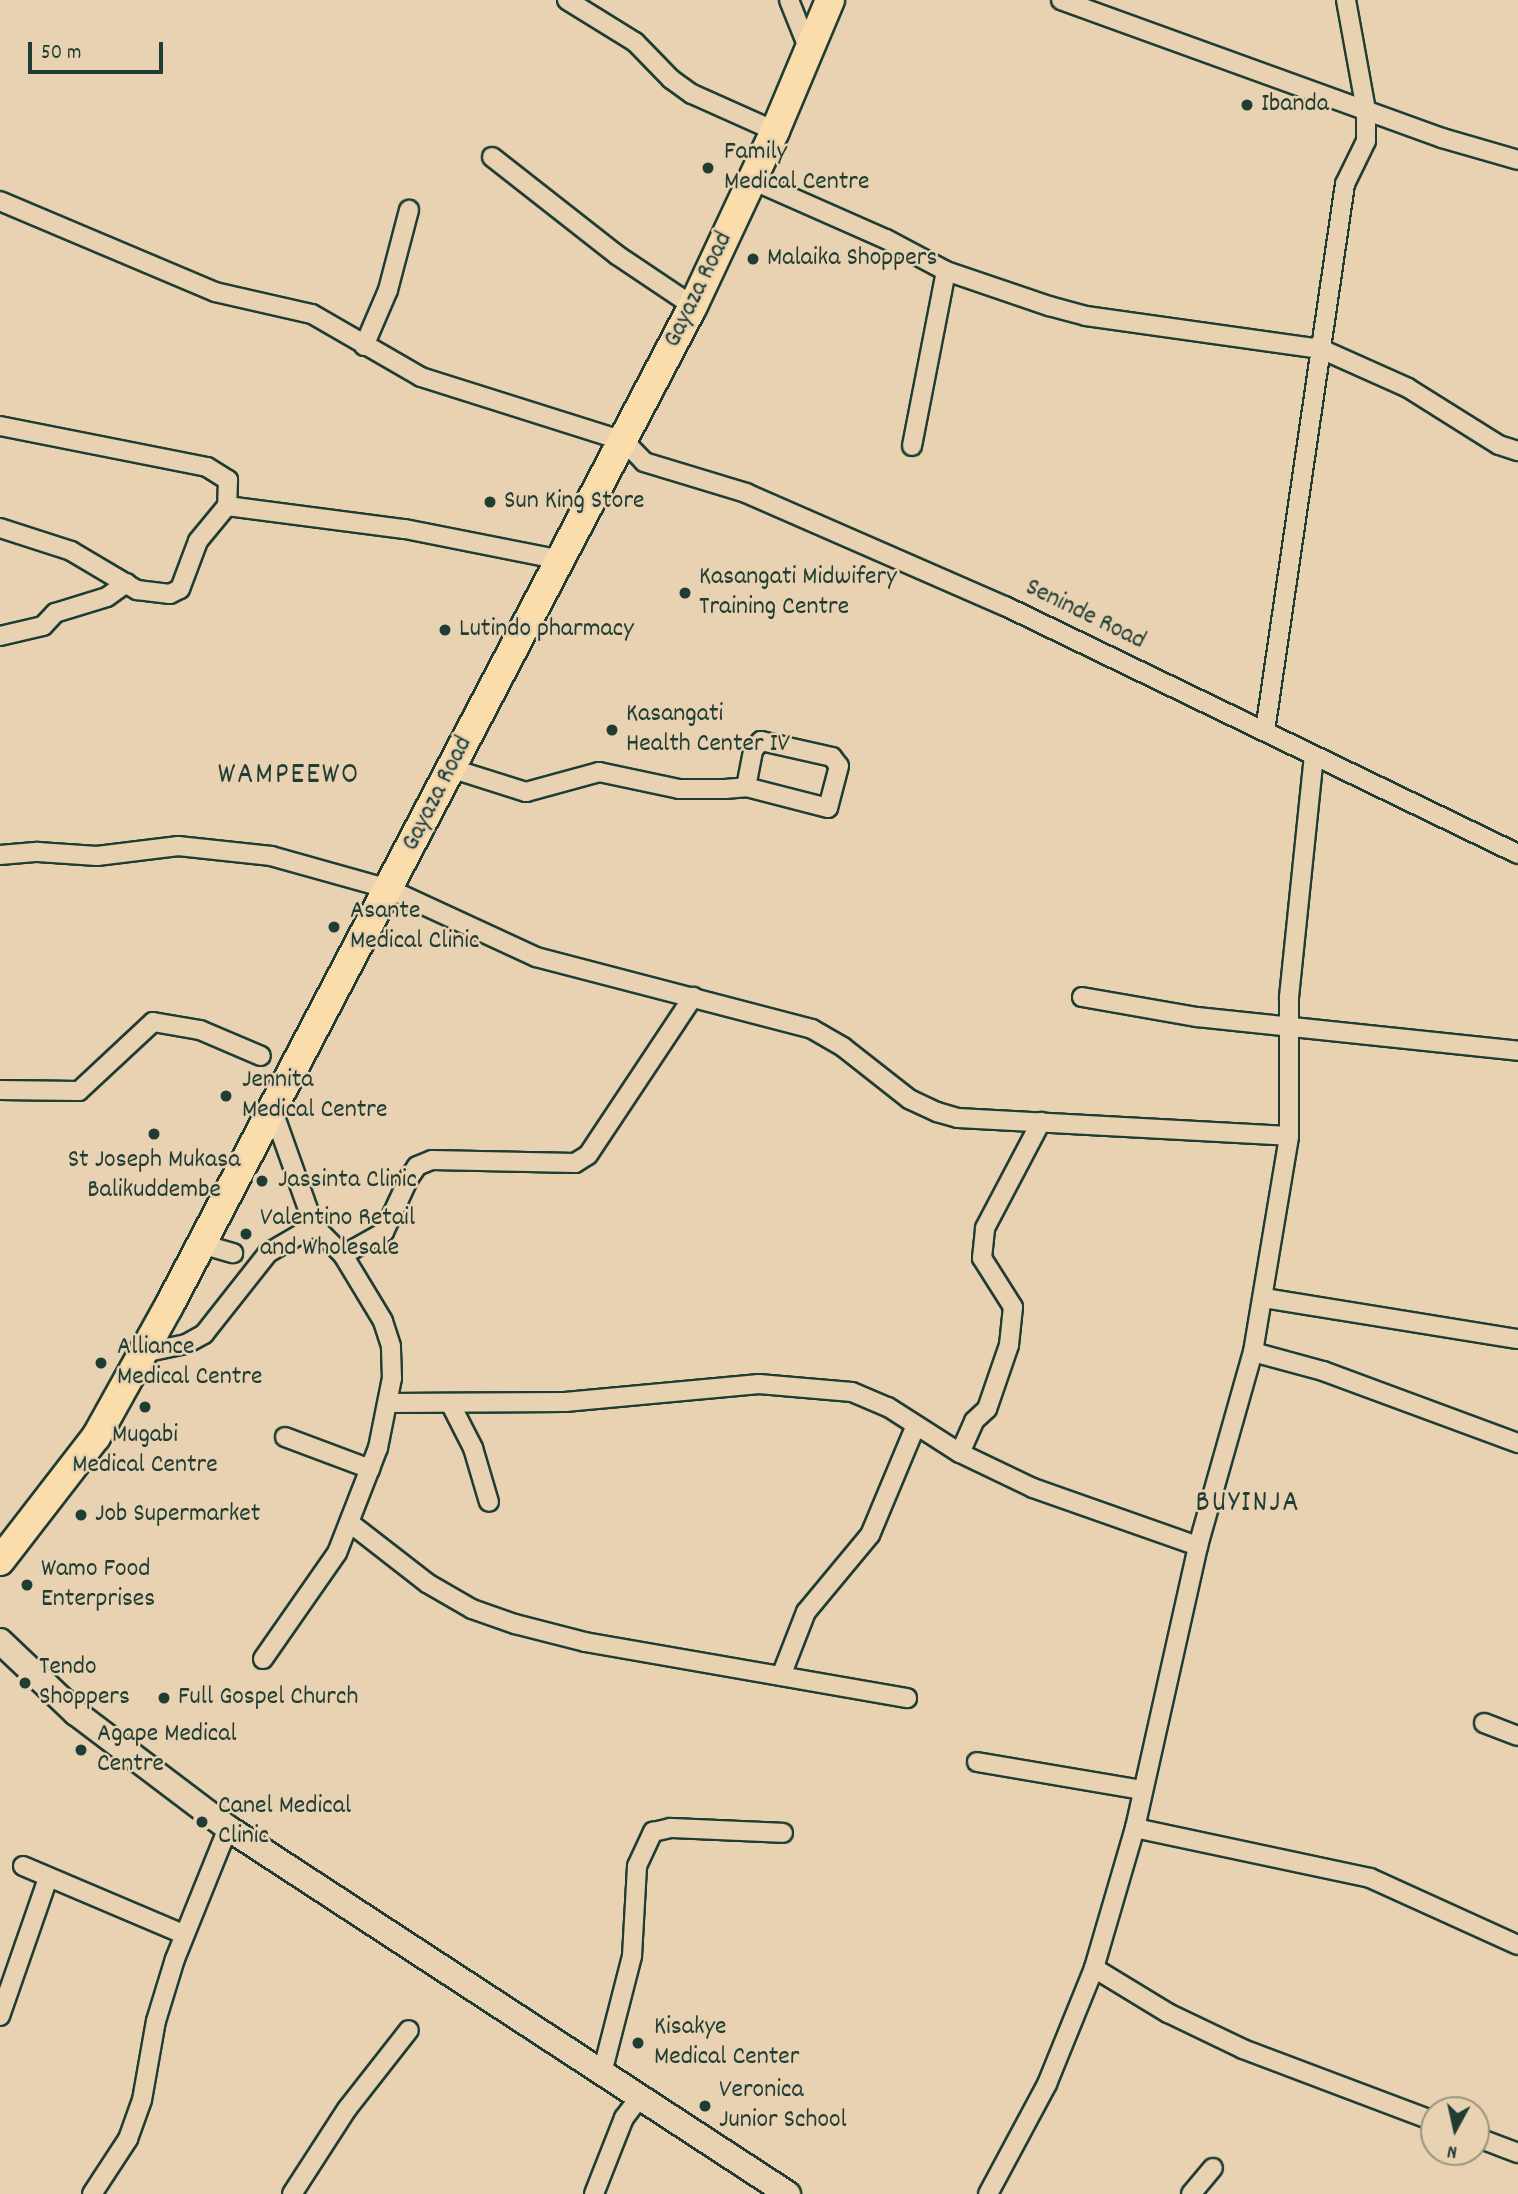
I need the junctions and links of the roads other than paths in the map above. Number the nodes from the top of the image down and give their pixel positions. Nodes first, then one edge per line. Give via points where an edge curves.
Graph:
1 (567, 0) edge
2 (789, 0) edge
3 (830, 0) edge
4 (1061, 0) edge
5 (1346, 0) edge
6 (809, 50) junction
7 (1366, 110) junction
8 (775, 131) junction
9 (492, 157) dead end
10 (1518, 160) edge
11 (752, 180) junction
12 (0, 201) edge
13 (409, 211) dead end
14 (946, 271) junction
15 (693, 306) junction
16 (364, 346) junction
17 (1321, 349) junction
18 (0, 425) edge
19 (624, 441) junction
20 (912, 446) dead end
21 (1518, 451) edge
22 (227, 506) junction
23 (0, 528) edge
24 (562, 560) junction
25 (126, 583) junction
26 (0, 636) edge
27 (1265, 731) junction
28 (1314, 757) junction
29 (450, 768) junction
30 (746, 787) junction
31 (1518, 854) edge
32 (0, 855) edge
33 (389, 889) junction
34 (693, 997) junction
35 (1082, 997) dead end
36 (1287, 1027) junction
37 (1518, 1051) edge
38 (261, 1056) dead end
39 (0, 1090) edge
40 (271, 1105) junction
41 (1041, 1122) junction
42 (1289, 1136) junction
43 (314, 1226) junction
44 (343, 1255) junction
45 (1264, 1298) junction
46 (1518, 1339) edge
47 (1253, 1352) junction
48 (143, 1353) junction
49 (390, 1403) junction
50 (450, 1403) junction
51 (916, 1425) junction
52 (285, 1437) dead end
53 (1518, 1443) edge
54 (960, 1453) junction
55 (370, 1469) junction
56 (489, 1502) dead end
57 (350, 1523) junction
58 (1198, 1546) junction
59 (0, 1561) edge
60 (0, 1641) edge
61 (263, 1659) dead end
62 (781, 1676) junction
63 (907, 1698) dead end
64 (1484, 1723) dead end
65 (1518, 1735) edge
66 (977, 1762) dead end
67 (1143, 1790) junction
68 (228, 1828) junction
69 (1135, 1828) junction
70 (783, 1833) dead end
71 (23, 1866) dead end
72 (48, 1878) junction
73 (183, 1934) junction
74 (1518, 1945) edge
75 (1094, 1968) junction
76 (0, 2017) edge
77 (409, 2030) dead end
78 (602, 2073) junction
79 (640, 2097) junction
80 (1420, 2116) edge
81 (1490, 2142) edge
82 (1518, 2153) edge
83 (1213, 2168) dead end
84 (92, 2194) edge
85 (292, 2194) edge
86 (594, 2194) edge
87 (788, 2194) edge
88 (988, 2194) edge
89 (1191, 2194) edge

1 - 8 street via 635,42 692,94
2 - 6 street
3 - 6 main road, Gayaza Road
4 - 7 street
5 - 7 street
6 - 8 main road, Gayaza Road
7 - 10 street
7 - 17 street via 1366,141 1345,184
8 - 11 main road, Gayaza Road
9 - 15 street via 617,255
11 - 14 street
11 - 15 main road, Gayaza Road
12 - 16 street via 215,292 312,314
13 - 16 street via 388,290
14 - 17 street via 1086,316
14 - 20 street
15 - 19 main road, Gayaza Road
16 - 19 street via 421,377
17 - 21 street via 1408,388
17 - 27 street
18 - 22 street via 207,467 228,481
19 - 24 main road, Gayaza Road
19 - 27 street, Seninde Road via 644,462 746,493 1005,606
22 - 24 street via 405,529
22 - 25 street via 198,541 180,589 155,594
23 - 25 street via 71,551
24 - 29 main road, Gayaza Road
25 - 26 street via 107,597 55,613 43,626
27 - 28 street, Seninde Road
28 - 31 street, Seninde Road
28 - 36 street
29 - 30 street via 526,792 599,772 679,789
29 - 33 main road, Gayaza Road
30 - 30 street via 753,750 761,741 832,757 839,766 828,808
32 - 33 street via 97,856 178,846 271,856
33 - 34 street via 536,957
33 - 40 main road, Gayaza Road
34 - 41 street via 812,1029 844,1047 909,1099 937,1112
34 - 44 street via 588,1155 575,1163 432,1160 417,1166 384,1231
35 - 36 street
36 - 37 street
36 - 42 street
38 - 39 street via 200,1030 153,1022 79,1091
40 - 43 street
40 - 48 main road, Gayaza Road
41 - 42 street
41 - 54 street via 985,1228 982,1258 1013,1307 1009,1345 987,1409 974,1420
42 - 45 street
43 - 44 street
43 - 48 street via 268,1253 204,1334 186,1344
44 - 49 street via 387,1333
45 - 46 street
45 - 47 street
47 - 53 street via 1323,1371
47 - 58 street
48 - 59 main road, Gayaza Road via 70,1474
49 - 50 street
49 - 55 street
50 - 51 street via 565,1402 759,1384 852,1392
50 - 56 street via 473,1448
51 - 54 street
51 - 62 street via 870,1535 806,1612
52 - 55 street
54 - 58 street via 1032,1488
55 - 57 street
57 - 61 street via 337,1553
57 - 62 street via 427,1583 472,1609 515,1625 584,1642
58 - 67 street
60 - 68 street via 76,1713
62 - 63 street
64 - 65 street
66 - 67 street
67 - 69 street
68 - 73 street
68 - 78 street
69 - 74 street via 1370,1878
69 - 75 street
70 - 78 street via 670,1828 653,1832 637,1866 632,1956
71 - 72 street
72 - 73 street
72 - 76 street
73 - 84 street via 156,2021 142,2100 128,2139
75 - 80 street via 1168,2013 1243,2049
75 - 88 street via 1047,2084
77 - 85 street via 347,2109
78 - 79 street
79 - 86 street via 624,2118
79 - 87 street
81 - 82 street
83 - 89 street

